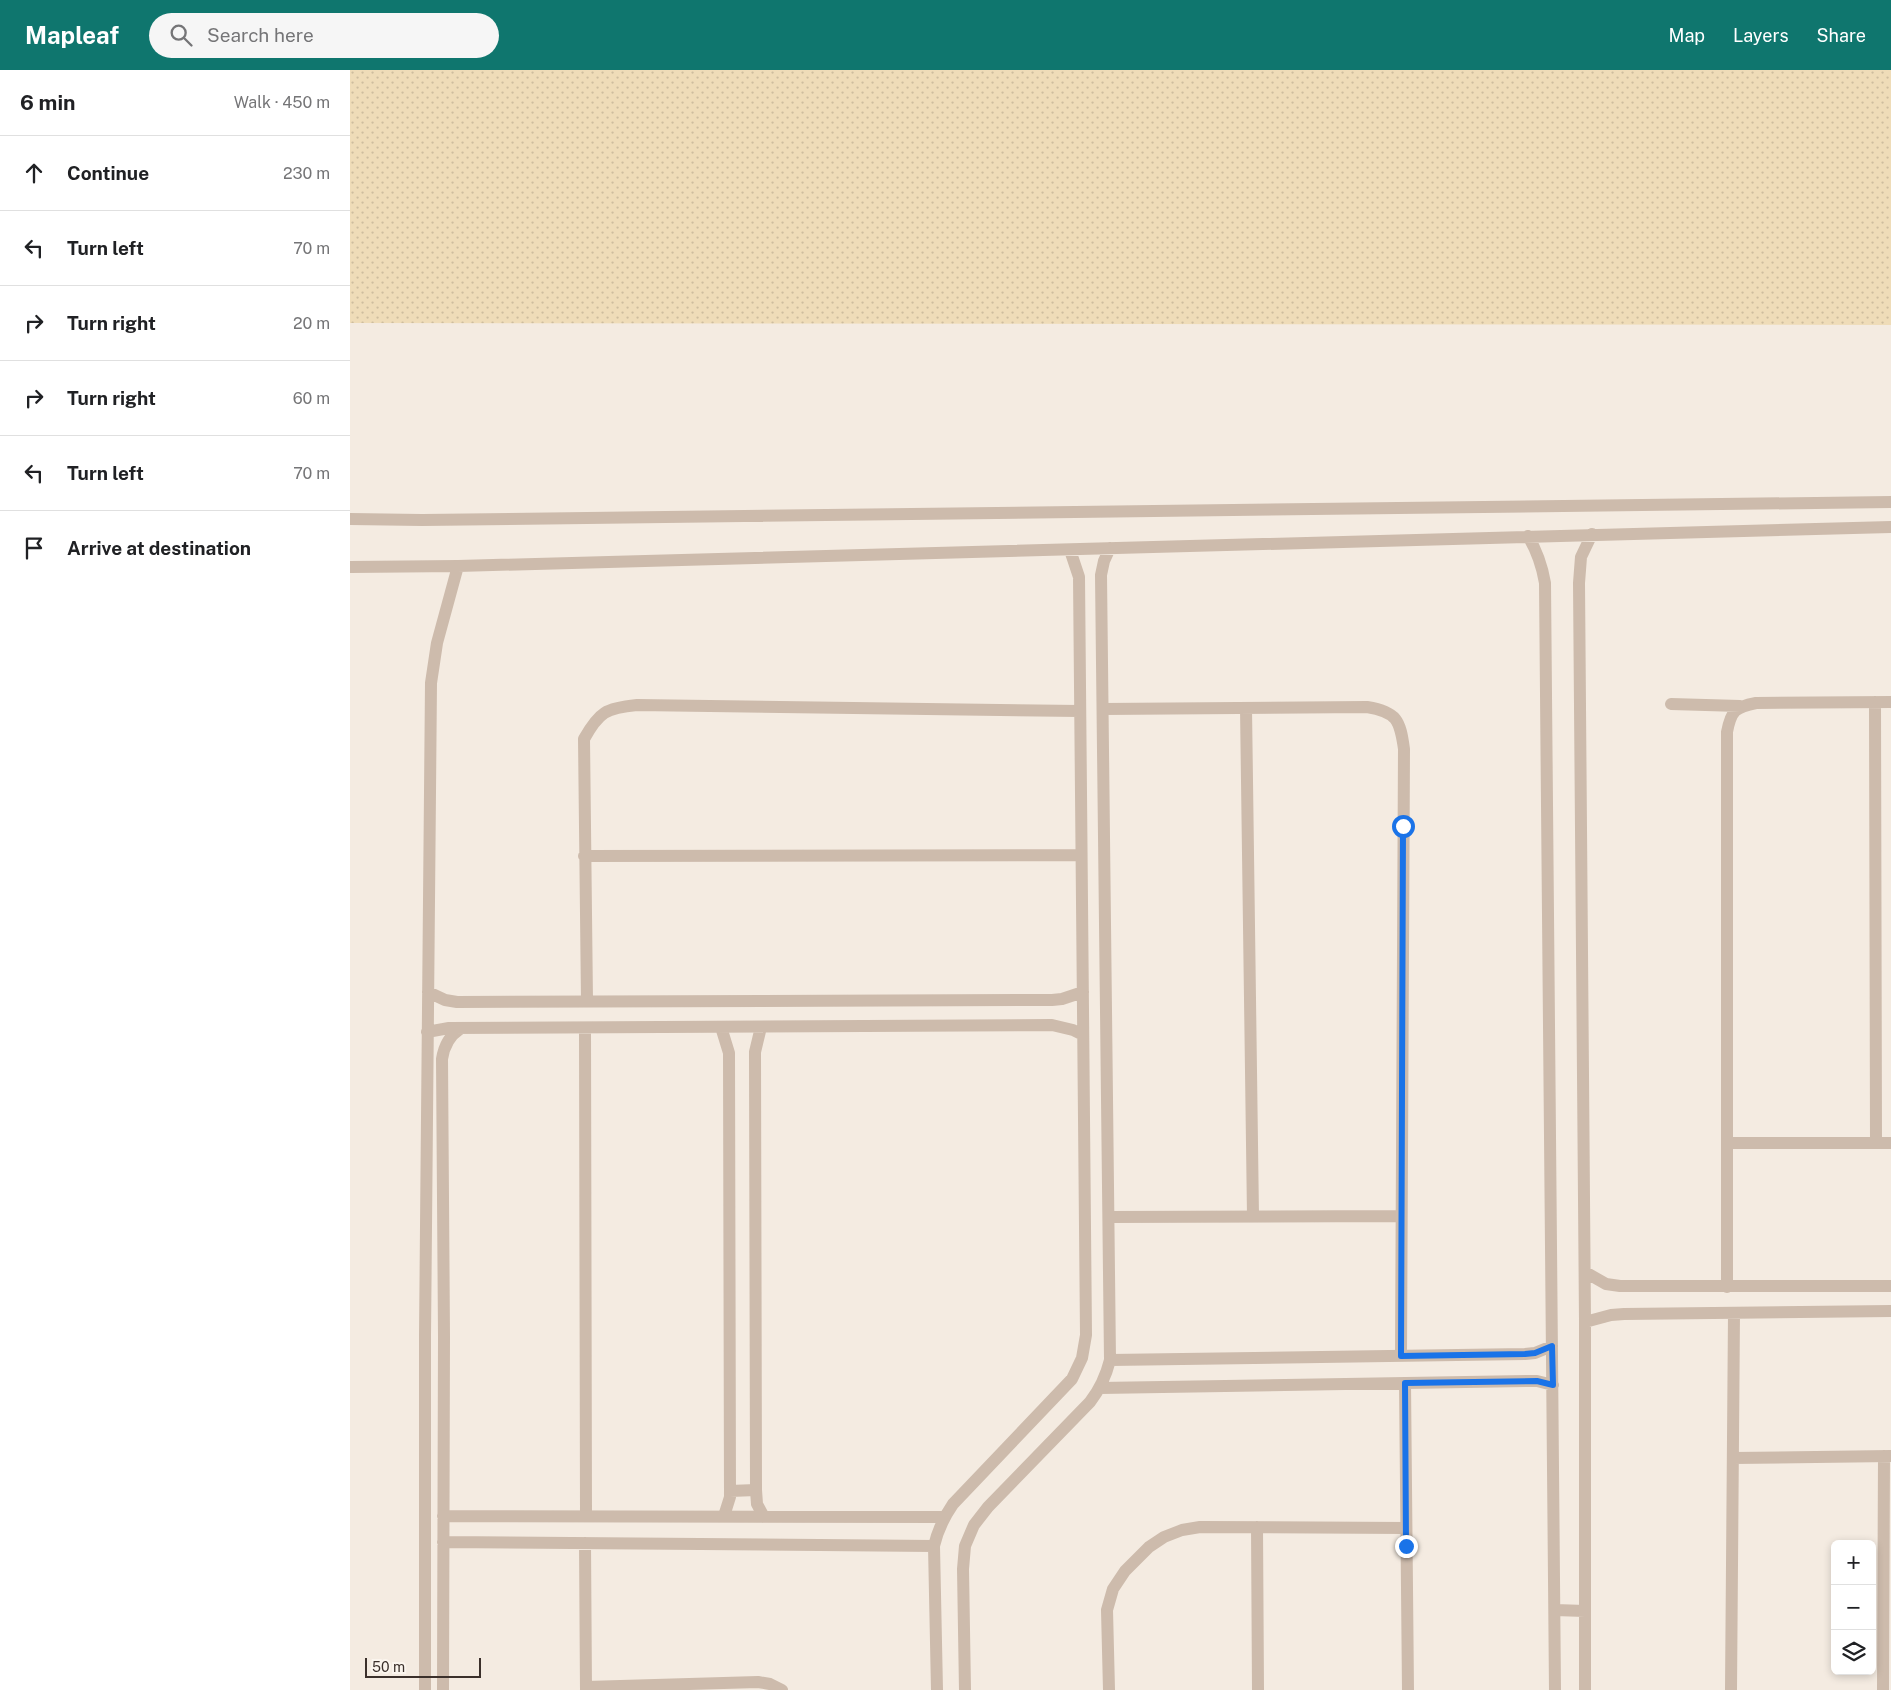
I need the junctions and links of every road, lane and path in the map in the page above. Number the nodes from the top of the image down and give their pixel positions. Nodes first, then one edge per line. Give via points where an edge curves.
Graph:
1 (1891, 502) edge
2 (350, 519) edge
3 (1891, 527) edge
4 (1592, 534) junction
5 (1528, 536) junction
6 (1110, 548) junction
7 (1070, 550) junction
8 (458, 566) junction
9 (350, 567) edge
10 (1875, 702) junction
11 (1891, 702) edge
12 (1671, 704) dead end
13 (1740, 706) junction
14 (1246, 708) junction
15 (1103, 710) junction
16 (1080, 711) junction
17 (1081, 855) junction
18 (584, 856) junction
19 (428, 992) junction
20 (1083, 992) junction
21 (587, 1001) junction
22 (721, 1027) junction
23 (761, 1027) junction
24 (460, 1028) junction
25 (585, 1028) junction
26 (428, 1032) junction
27 (1083, 1035) junction
28 (1727, 1143) junction
29 (1876, 1143) junction
30 (1891, 1144) edge
31 (1253, 1216) junction
32 (1401, 1216) junction
33 (1109, 1217) junction
34 (1585, 1272) junction
35 (1891, 1286) edge
36 (1727, 1287) junction
37 (1891, 1311) edge
38 (1734, 1313) junction
39 (1585, 1322) junction
40 (425, 1336) junction
41 (444, 1336) junction
42 (1552, 1346) junction
43 (1401, 1356) junction
44 (1110, 1360) junction
45 (1405, 1383) junction
46 (1553, 1385) junction
47 (1100, 1388) junction
48 (1888, 1456) edge
49 (1733, 1458) junction
50 (756, 1490) junction
51 (730, 1491) junction
52 (443, 1516) junction
53 (586, 1516) junction
54 (724, 1516) junction
55 (764, 1516) junction
56 (944, 1517) junction
57 (1257, 1527) junction
58 (1406, 1528) junction
59 (443, 1542) junction
60 (585, 1543) junction
61 (934, 1546) junction
62 (1554, 1610) junction
63 (1585, 1611) junction
64 (1886, 1681) edge
65 (586, 1688) edge
66 (425, 1690) edge
67 (443, 1690) edge
68 (782, 1690) edge
69 (937, 1690) edge
70 (965, 1690) edge
71 (1109, 1690) edge
72 (1258, 1690) edge
73 (1408, 1690) edge
74 (1555, 1690) edge
75 (1585, 1690) edge
76 (1731, 1690) edge

1 - 2 street
3 - 4 street
4 - 5 street
4 - 34 street via 1582,557 1579,583
5 - 6 street
5 - 42 street via 1542,566 1545,583
6 - 7 street
6 - 15 street via 1101,575
7 - 8 street
7 - 16 street via 1079,577
8 - 9 street
8 - 19 street via 439,634 431,682
10 - 11 street
10 - 13 street via 1756,703
10 - 29 street
12 - 13 street
13 - 28 street via 1730,717 1727,732
14 - 15 street
14 - 31 street
14 - 32 street via 1382,709 1394,716 1401,730 1404,749
15 - 33 street
16 - 17 street
16 - 18 street via 614,707 595,719 584,739
17 - 18 street
17 - 20 street
18 - 21 street
19 - 21 street via 457,1002
19 - 26 street
20 - 21 street via 1052,1000
20 - 27 street
22 - 23 street
22 - 25 street
22 - 51 street via 729,1053
23 - 27 street via 1052,1026
23 - 50 street via 755,1052
24 - 25 street
24 - 26 street
24 - 41 street via 446,1043 442,1059
25 - 53 street
26 - 40 street
27 - 56 street via 1086,1335 1082,1358 1072,1379
28 - 29 street
28 - 36 street
29 - 30 street
31 - 32 street
31 - 33 street
32 - 43 street
33 - 44 street
34 - 36 street via 1606,1284
34 - 39 street
35 - 36 street
37 - 38 street
38 - 39 street via 1611,1315
38 - 49 street
39 - 63 street
40 - 41 street
40 - 66 street
41 - 52 street
42 - 43 street via 1525,1354
42 - 46 street
43 - 44 street
44 - 47 street
45 - 46 street via 1537,1381
45 - 47 street
45 - 58 street
46 - 62 street
47 - 70 street via 974,1525 965,1546 963,1569
48 - 49 street
48 - 64 street
49 - 76 street
50 - 51 street
50 - 55 street via 757,1504
51 - 54 street
52 - 53 street
52 - 59 street
53 - 54 street
54 - 55 street
55 - 56 street
56 - 61 street
57 - 58 street
57 - 71 street via 1182,1530 1164,1536 1125,1571 1113,1589 1107,1610
57 - 72 street
58 - 73 street
59 - 60 street
59 - 67 street
60 - 61 street
60 - 65 street
61 - 69 street
62 - 63 street
62 - 74 street
63 - 75 street
65 - 68 street via 758,1682

